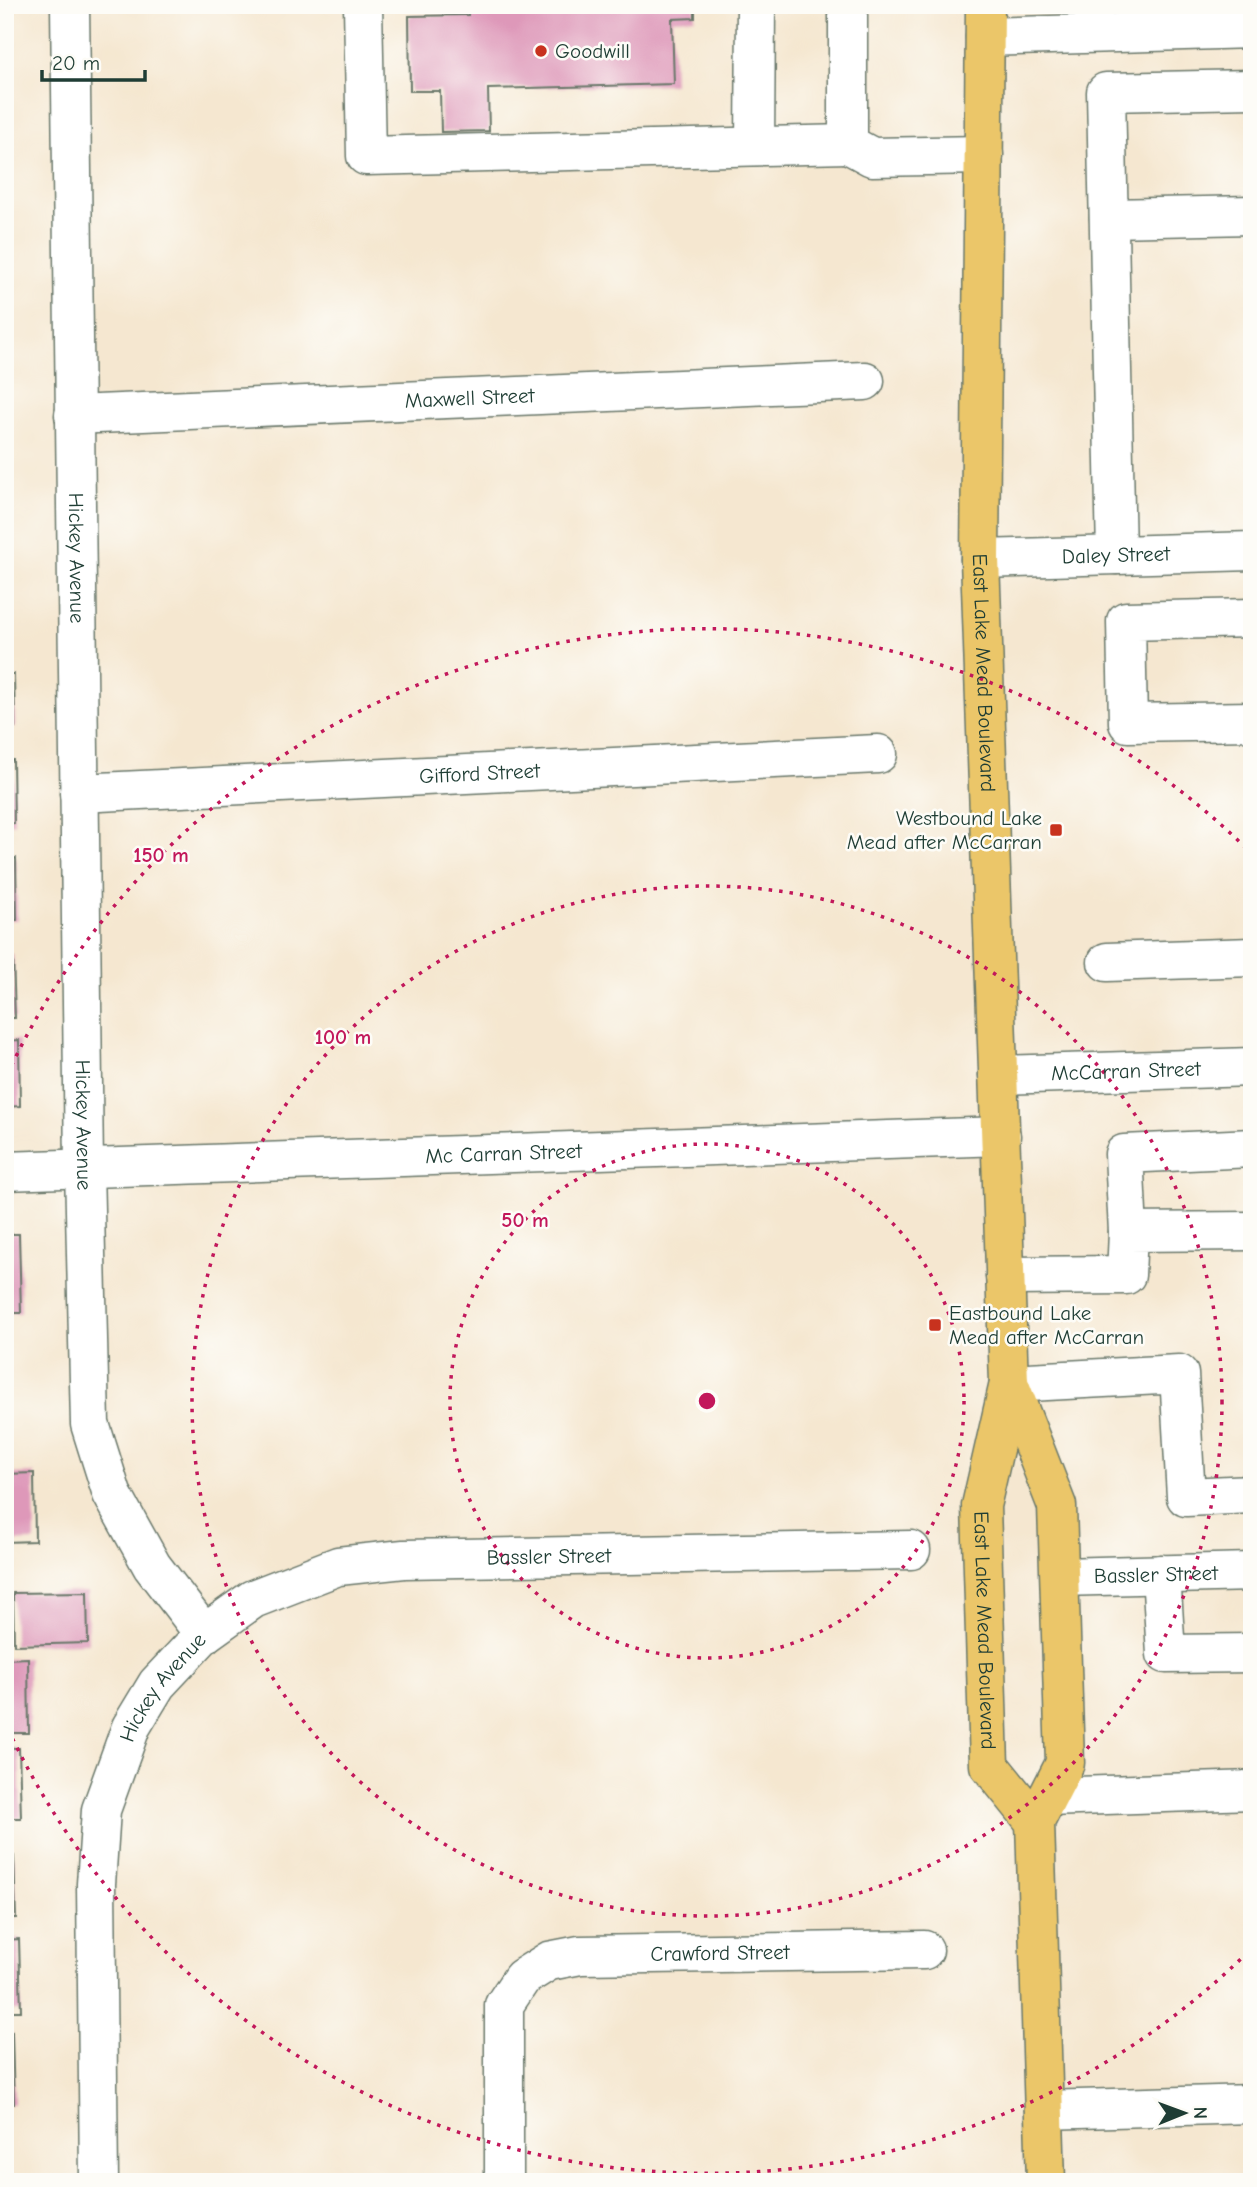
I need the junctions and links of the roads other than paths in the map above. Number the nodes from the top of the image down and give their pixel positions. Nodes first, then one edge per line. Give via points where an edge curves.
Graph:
1 (70, 5) edge
2 (363, 5) edge
3 (756, 5) edge
4 (848, 5) edge
5 (985, 21) edge
6 (1252, 29) edge
7 (1252, 89) edge
8 (848, 144) junction
9 (755, 146) junction
10 (984, 155) junction
11 (1252, 215) edge
12 (1109, 218) junction
13 (865, 381) dead end
14 (75, 415) junction
15 (1252, 551) edge
16 (1116, 555) junction
17 (980, 559) junction
18 (1252, 618) edge
19 (1252, 721) edge
20 (878, 754) dead end
21 (79, 793) junction
22 (1252, 957) edge
23 (1107, 962) dead end
24 (1252, 1067) edge
25 (998, 1075) junction
26 (1001, 1136) junction
27 (1252, 1148) edge
28 (84, 1168) junction
29 (5, 1171) edge
30 (1252, 1231) edge
31 (1128, 1232) junction
32 (1005, 1276) junction
33 (1009, 1383) junction
34 (1252, 1494) edge
35 (911, 1550) dead end
36 (1252, 1572) edge
37 (1161, 1574) junction
38 (1060, 1577) junction
39 (204, 1634) junction
40 (1252, 1653) edge
41 (1252, 1790) edge
42 (1042, 1809) junction
43 (924, 1950) dead end
44 (1252, 2104) edge
45 (1044, 2110) junction
46 (99, 2182) edge
47 (504, 2182) edge
48 (1046, 2182) edge

1 - 14 street, Hickey Avenue
2 - 9 street via 366,156
3 - 9 street
4 - 8 street
5 - 6 street
5 - 10 main road, East Lake Mead Boulevard
7 - 12 street via 1106,92
8 - 9 street
8 - 10 street via 872,157
10 - 17 main road, East Lake Mead Boulevard
11 - 12 street
12 - 16 street
13 - 14 street, Maxwell Street
14 - 21 street, Hickey Avenue
15 - 16 street, Daley Street
16 - 17 street, Daley Street
17 - 25 main road, East Lake Mead Boulevard
18 - 19 street via 1126,621 1128,723
20 - 21 street, Gifford Street
21 - 28 street, Hickey Avenue
22 - 23 street
24 - 25 street, McCarran Street
25 - 26 main road, East Lake Mead Boulevard
26 - 28 street, Mc Carran Street
26 - 32 main road, East Lake Mead Boulevard
27 - 31 street via 1124,1154
28 - 29 street, Mc Carran Street
28 - 39 street, Hickey Avenue via 90,1424 112,1494 152,1566
30 - 31 street
31 - 32 street via 1126,1275
32 - 33 main road, East Lake Mead Boulevard
33 - 34 street via 1179,1374 1186,1497
33 - 38 main road, East Lake Mead Boulevard via 1057,1506
33 - 42 main road, East Lake Mead Boulevard via 981,1506 989,1765
35 - 39 street, Bassler Street via 404,1559 338,1566 253,1600
36 - 37 street, Bassler Street
37 - 38 street, Bassler Street
37 - 40 street via 1166,1654
38 - 42 main road, East Lake Mead Boulevard via 1065,1763
39 - 46 street, Hickey Avenue via 157,1684 131,1727 100,1811 96,1884
41 - 42 street
42 - 45 main road, East Lake Mead Boulevard
43 - 47 street, Crawford Street via 580,1955 549,1962 522,1978 504,2005
44 - 45 street
45 - 48 main road, East Lake Mead Boulevard

